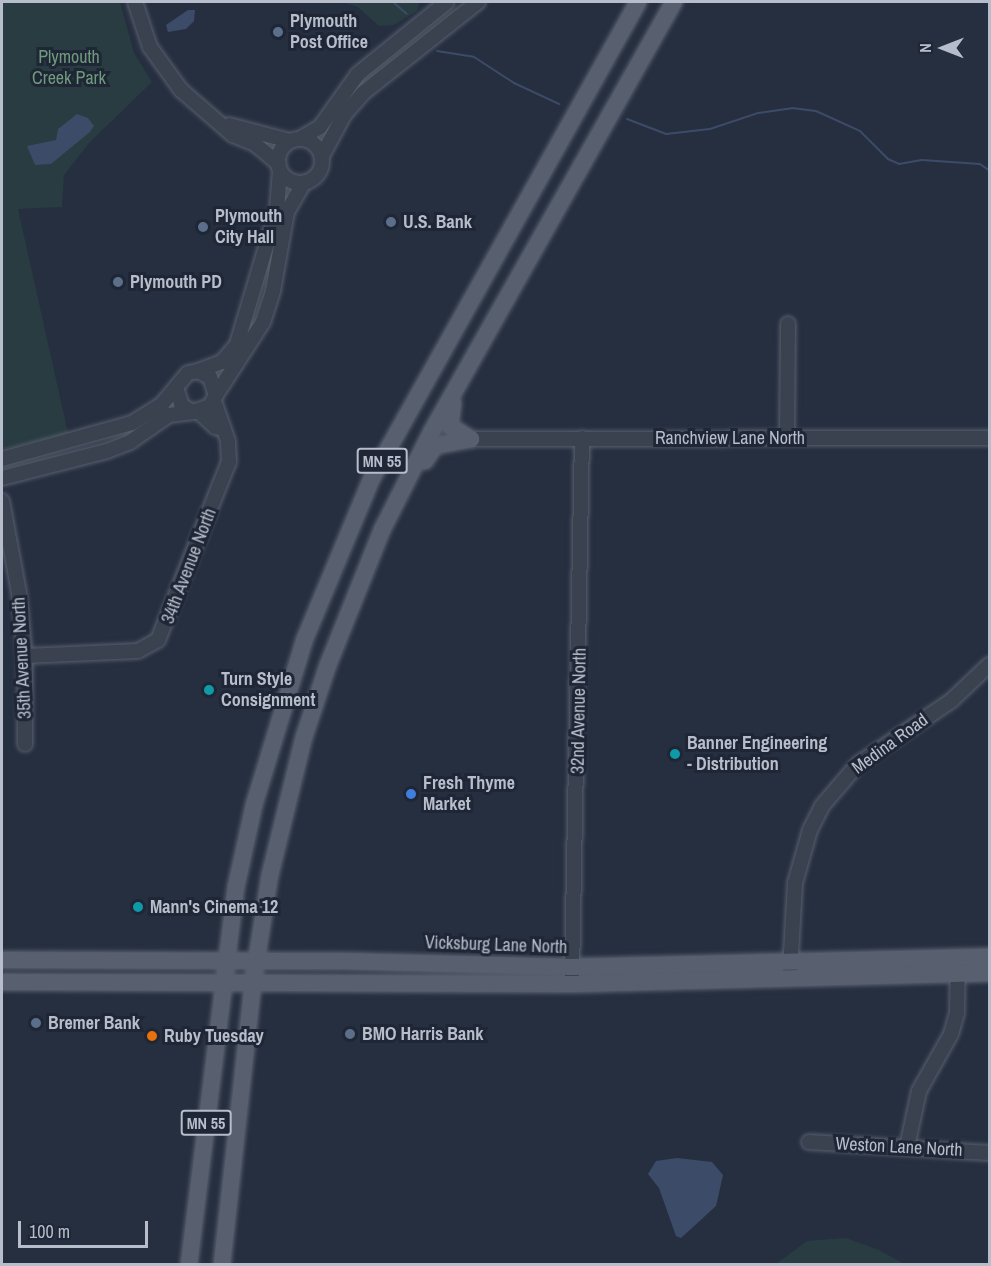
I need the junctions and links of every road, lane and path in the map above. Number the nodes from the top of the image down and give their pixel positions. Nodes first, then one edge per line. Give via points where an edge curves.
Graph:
1 (135, 2) edge
2 (478, 2) edge
3 (629, 2) edge
4 (638, 2) edge
5 (674, 2) edge
6 (441, 3) edge
7 (452, 22) junction
8 (612, 48) junction
9 (224, 124) junction
10 (295, 140) junction
11 (322, 156) junction
12 (279, 167) junction
13 (304, 183) junction
14 (788, 324) dead end
15 (198, 371) junction
16 (457, 386) junction
17 (176, 388) junction
18 (215, 398) junction
19 (196, 412) junction
20 (224, 429) junction
21 (582, 438) junction
22 (788, 438) junction
23 (990, 438) edge
24 (471, 439) junction
25 (2, 459) edge
26 (2, 478) edge
27 (2, 501) edge
28 (371, 558) junction
29 (25, 656) junction
30 (990, 664) edge
31 (25, 744) dead end
32 (990, 957) edge
33 (2, 960) edge
34 (224, 960) junction
35 (256, 961) junction
36 (790, 961) junction
37 (572, 967) junction
38 (990, 973) edge
39 (958, 974) junction
40 (789, 979) junction
41 (2, 982) edge
42 (222, 982) junction
43 (253, 982) junction
44 (572, 984) junction
45 (809, 1142) dead end
46 (907, 1147) junction
47 (990, 1153) edge
48 (189, 1264) edge
49 (222, 1264) edge

1 - 9 street via 143,31 163,68 195,105
2 - 7 street
3 - 8 main road
4 - 8 main road, MN 55
5 - 16 main road, MN 55
6 - 7 street
6 - 10 street via 358,75 320,127
7 - 11 street via 363,93 344,115
8 - 34 main road, MN 55 via 402,422 342,544 275,727 254,805
9 - 10 street
9 - 12 street via 233,135 264,149
10 - 11 street via 315,143
10 - 12 street via 280,152
11 - 13 street via 318,174
12 - 13 street via 290,180
12 - 15 street via 277,210 237,344 222,362
13 - 18 street via 287,212 273,291 263,322
14 - 22 street
15 - 17 street via 184,375
15 - 18 street via 214,382
16 - 24 main road via 450,426
16 - 28 main road, MN 55
17 - 19 street via 178,400
17 - 25 street via 149,414 117,429
18 - 19 street
18 - 20 street, 34th Avenue North
19 - 20 street via 215,428
19 - 26 street via 170,415 130,442 107,451
20 - 29 street, 34th Avenue North via 229,451 226,475 158,640 138,651
21 - 22 street, Ranchview Lane North
21 - 24 street, Ranchview Lane North
21 - 37 street, 32nd Avenue North via 578,834
22 - 23 street, Ranchview Lane North
24 - 28 main road via 431,449 390,531
27 - 29 street, 35th Avenue North via 15,565
28 - 35 main road, MN 55 via 331,655 304,736 279,835
29 - 31 street, 35th Avenue North
30 - 36 street, Medina Road via 952,700 858,764 822,806 806,839 795,883
32 - 36 main road, Vicksburg Lane North
33 - 34 main road, Vicksburg Lane North
34 - 35 main road, Vicksburg Lane North
34 - 42 main road, MN 55
35 - 37 main road, Vicksburg Lane North
35 - 43 main road, MN 55
36 - 37 main road, Vicksburg Lane North
36 - 40 street, Medina Road
37 - 44 street, 32nd Avenue North
38 - 39 main road, Vicksburg Lane North
39 - 40 main road, Vicksburg Lane North
39 - 46 street via 957,1013 951,1034 919,1091
40 - 44 main road, Vicksburg Lane North
41 - 42 main road, Vicksburg Lane North
42 - 43 main road, Vicksburg Lane North
42 - 48 main road, MN 55
43 - 44 main road, Vicksburg Lane North
43 - 49 main road, MN 55
45 - 46 street, Weston Lane North
46 - 47 street, Weston Lane North

